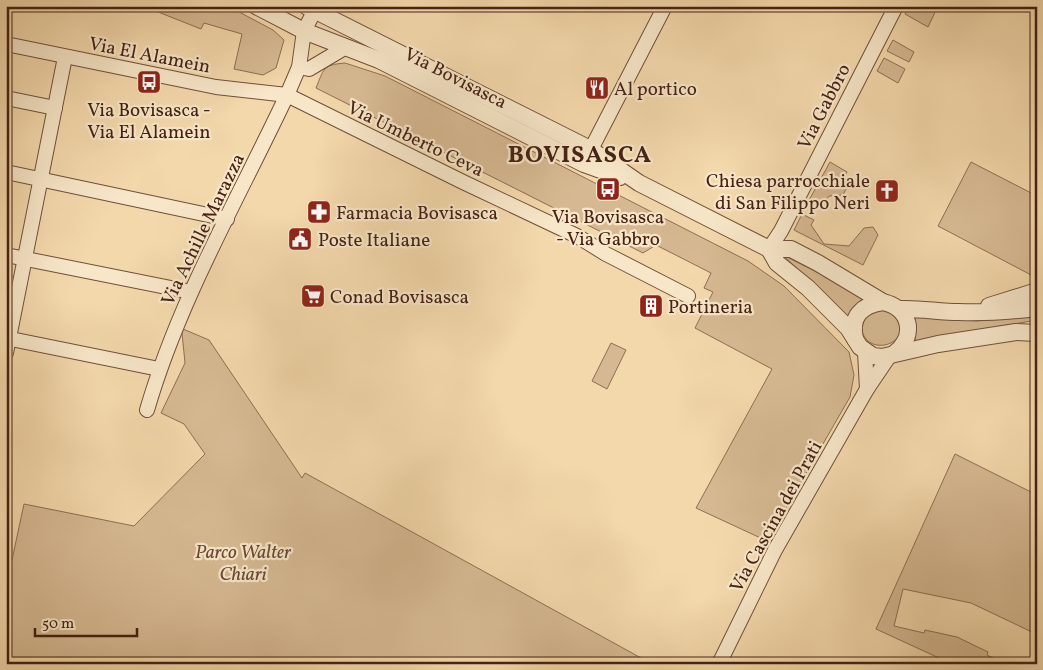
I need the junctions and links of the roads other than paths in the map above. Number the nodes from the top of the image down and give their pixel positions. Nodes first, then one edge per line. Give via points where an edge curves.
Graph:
1 (256, 6) edge
2 (665, 6) edge
3 (896, 6) edge
4 (312, 8) edge
5 (304, 31) junction
6 (6, 44) edge
7 (346, 47) junction
8 (65, 57) junction
9 (299, 67) junction
10 (287, 95) junction
11 (6, 98) edge
12 (55, 108) junction
13 (587, 157) junction
14 (6, 172) edge
15 (41, 180) junction
16 (227, 219) junction
17 (768, 249) junction
18 (6, 255) edge
19 (26, 259) junction
20 (1037, 291) edge
21 (191, 292) junction
22 (688, 296) dead end
23 (883, 302) junction
24 (1037, 308) edge
25 (900, 309) junction
26 (970, 312) junction
27 (1037, 328) edge
28 (1016, 332) junction
29 (1037, 333) edge
30 (8, 338) edge
31 (861, 346) junction
32 (6, 353) edge
33 (893, 354) junction
34 (158, 369) junction
35 (867, 389) junction
36 (146, 410) dead end
37 (719, 664) edge

1 - 5 street, Via Bovisasca
2 - 13 street
3 - 17 street, Via Gabbro via 781,231
4 - 5 street, Via Achille Marazza
4 - 13 street, Via Bovisasca
5 - 7 street, Via Bovisasca
5 - 9 street, Via Achille Marazza
6 - 8 street, Via El Alamein
7 - 9 street via 309,69
7 - 13 street, Via Bovisasca
8 - 10 street, Via El Alamein via 216,87
8 - 12 street
9 - 10 street, Via Achille Marazza
10 - 16 street, Via Achille Marazza
10 - 22 street, Via Umberto Ceva via 577,236
11 - 12 street
12 - 15 street
13 - 17 street, Via Bovisasca
14 - 15 street
15 - 16 street
15 - 19 street
16 - 21 street, Via Achille Marazza
17 - 23 street, Via Bovisasca via 791,249
17 - 31 street, Via Bovisasca via 777,263 808,288 848,328
18 - 19 street
19 - 21 street
19 - 30 street
20 - 26 street
21 - 34 street, Via Achille Marazza
23 - 25 street, Via Bovisasca
23 - 31 street via 872,303 862,309 855,319 853,330
24 - 26 street
25 - 26 street, Via Bovisasca
25 - 33 street via 908,324 908,332 902,348
27 - 28 street
28 - 29 street
28 - 33 street
30 - 32 street
30 - 34 street
31 - 33 street via 873,356
31 - 35 street
33 - 35 street, Via Cascina dei Prati
34 - 36 street, Via Achille Marazza
35 - 37 street, Via Cascina dei Prati via 775,550

